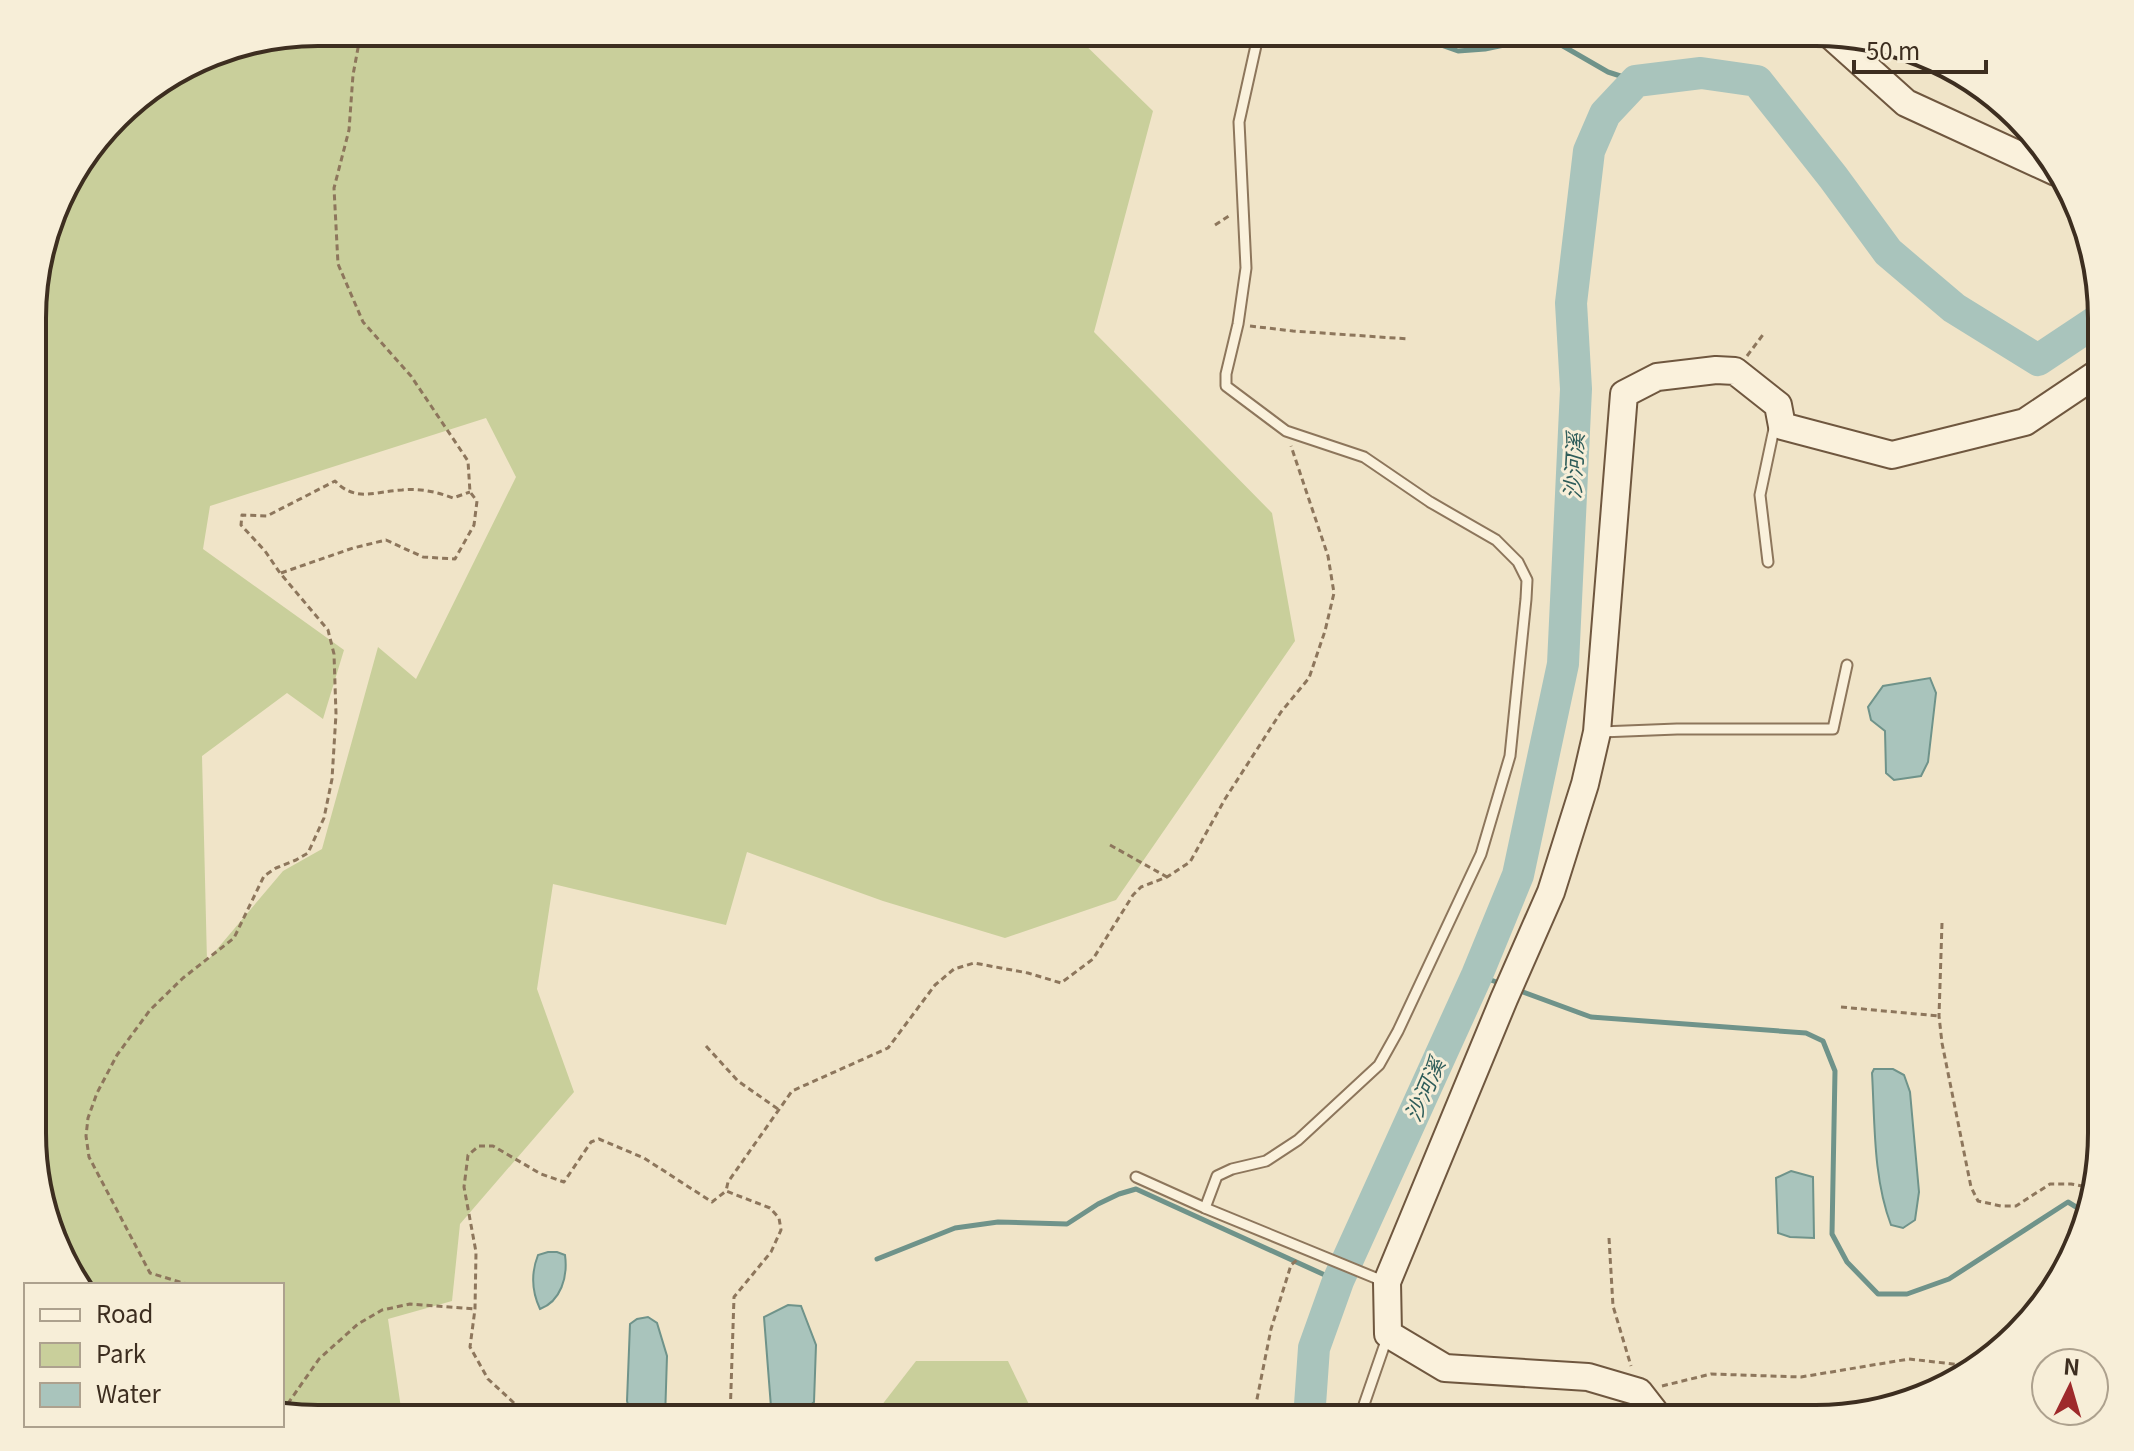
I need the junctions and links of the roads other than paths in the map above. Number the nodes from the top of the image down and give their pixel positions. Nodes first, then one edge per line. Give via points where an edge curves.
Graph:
1 (1256, 47) edge
2 (1845, 48) edge
3 (2040, 165) edge
4 (2087, 380) edge
5 (1778, 405) junction
6 (1768, 562) dead end
7 (1847, 665) dead end
8 (1597, 732) junction
9 (1136, 1177) dead end
10 (1205, 1208) junction
11 (1375, 1278) junction
12 (1388, 1334) junction
13 (1364, 1405) edge
14 (1649, 1405) edge

1 - 10 lane via 1239,122 1246,268 1226,386 1286,431 1364,457 1496,540 1518,562 1527,589 1510,756 1481,854 1398,1031 1379,1065 1298,1140 1266,1161 1217,1176
2 - 3 street via 1906,103
4 - 5 street via 2025,422 1892,455 1782,426
5 - 6 lane via 1760,495
5 - 8 street via 1735,371 1657,377 1624,394
7 - 8 lane via 1833,729
8 - 11 street via 1551,892
9 - 10 lane
10 - 11 lane
11 - 12 street
12 - 13 lane
12 - 14 street via 1445,1368 1588,1377 1639,1392

